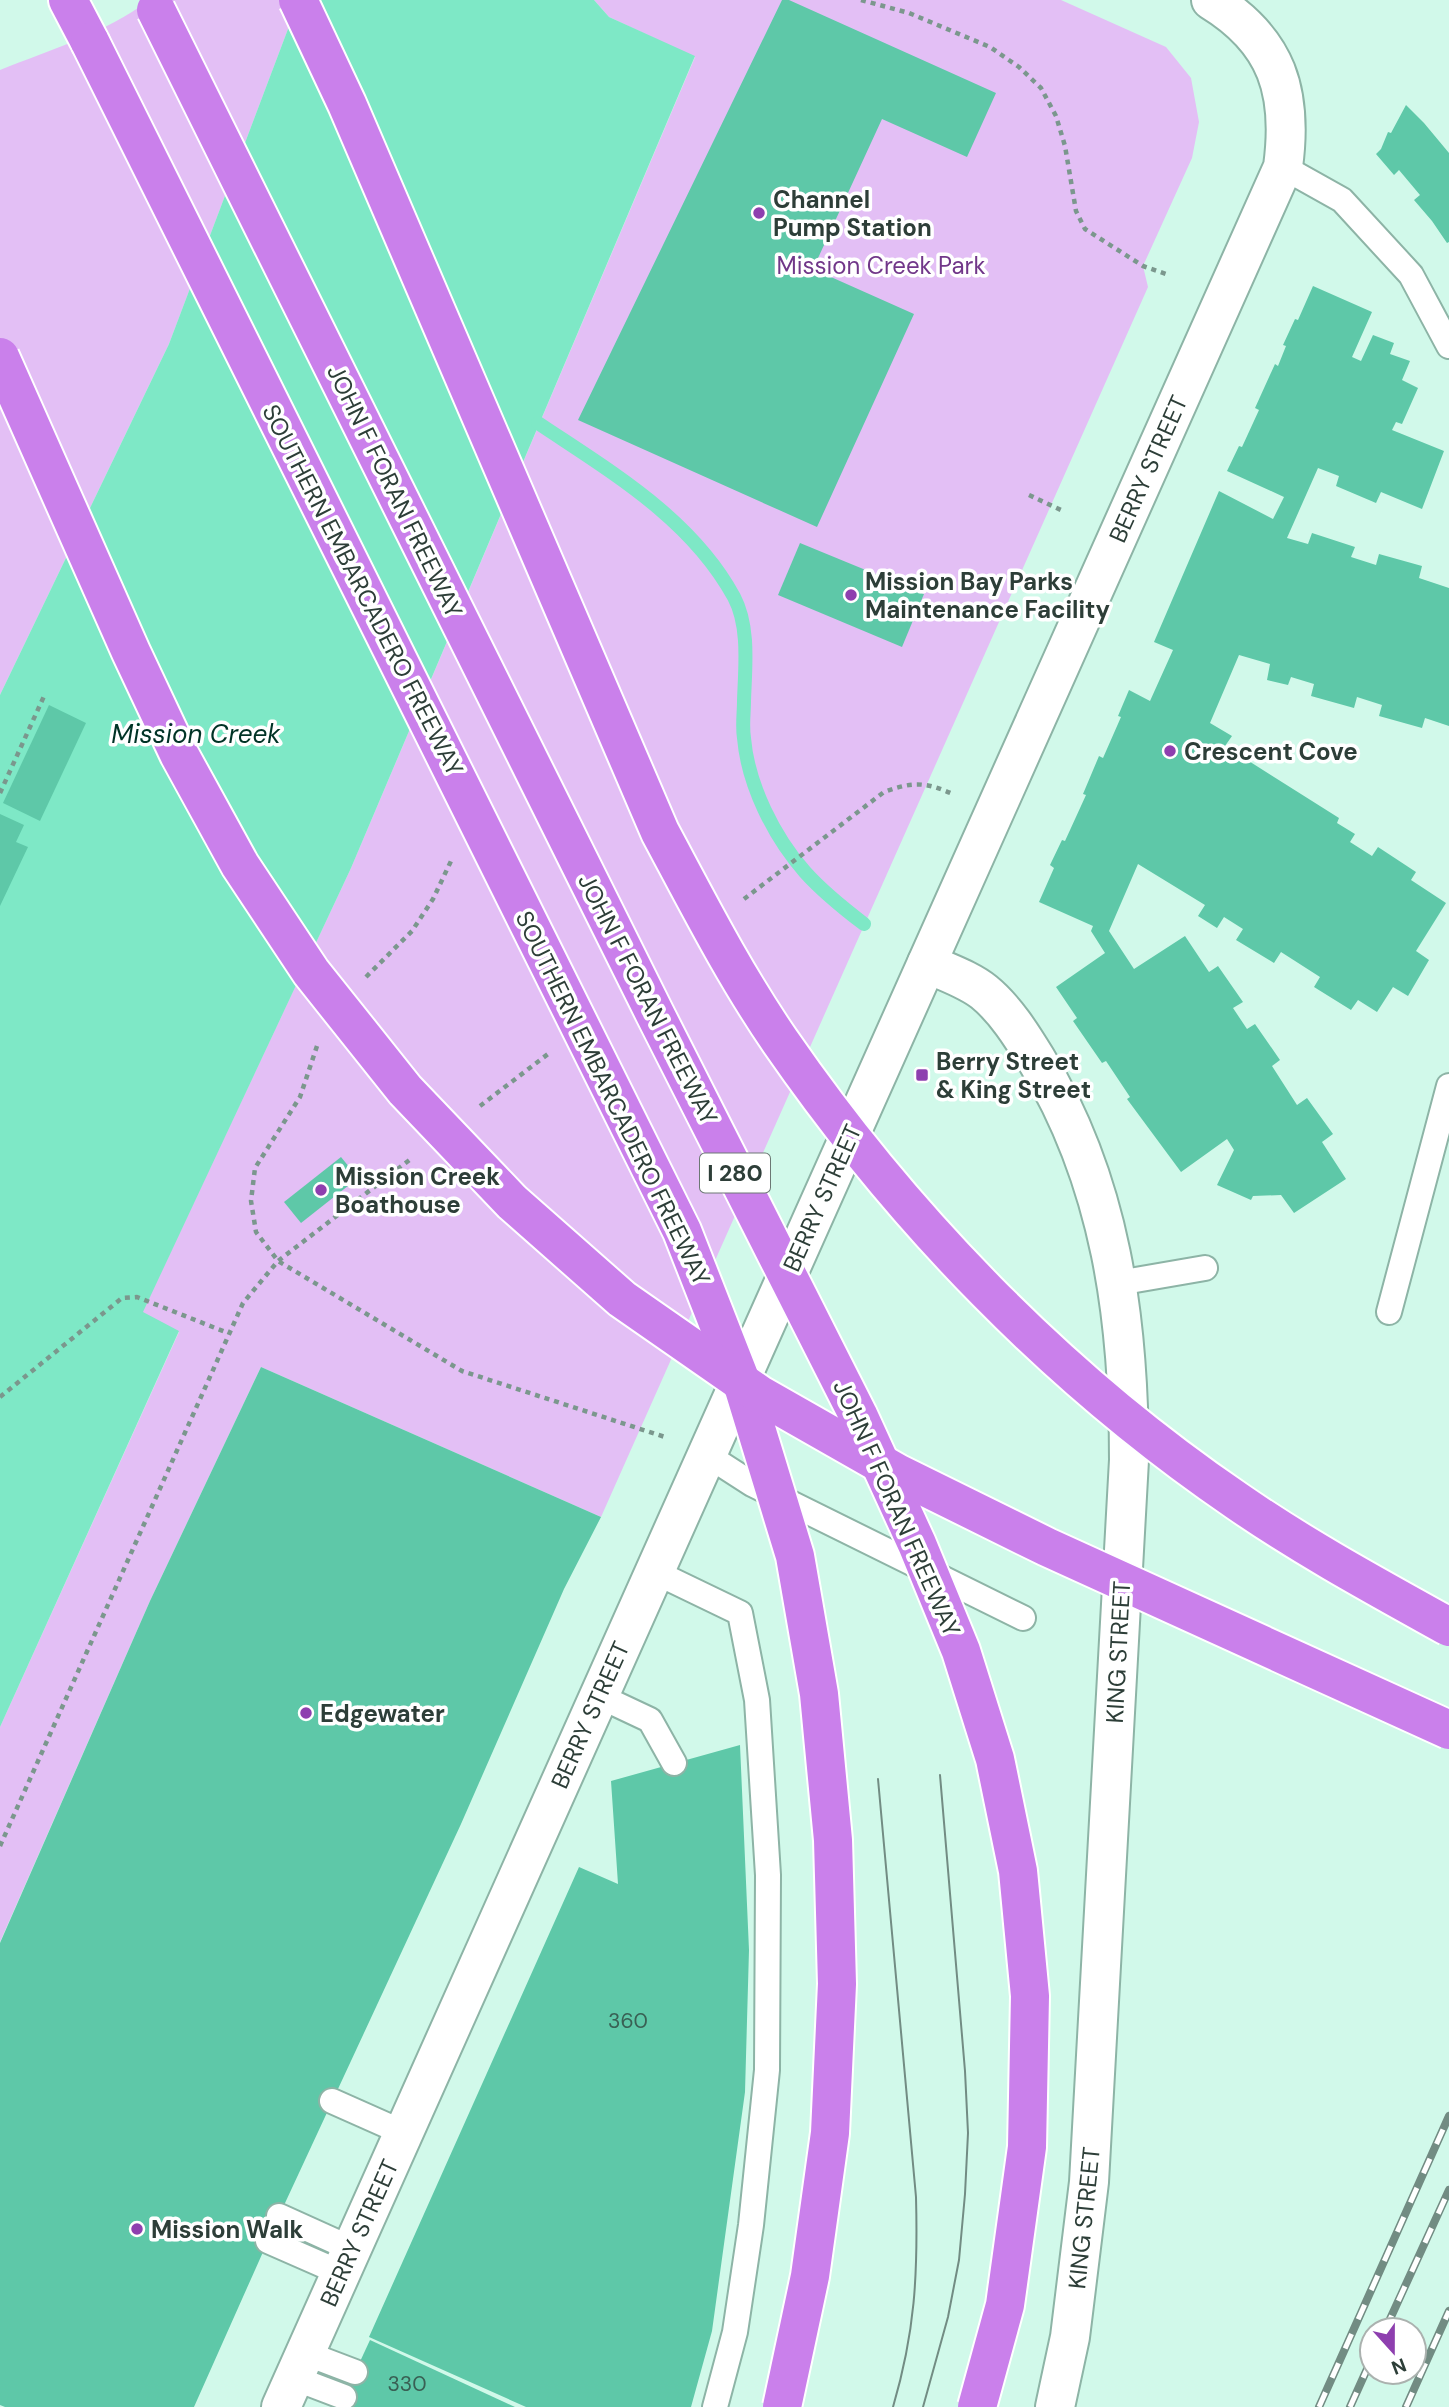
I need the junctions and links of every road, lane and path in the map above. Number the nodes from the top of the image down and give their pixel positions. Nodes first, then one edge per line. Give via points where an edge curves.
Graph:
1 (68, 0) edge
2 (151, 0) edge
3 (298, 0) edge
4 (861, 0) edge
5 (1211, 0) edge
6 (1283, 167) junction
7 (1169, 275) dead end
8 (1449, 346) edge
9 (0, 357) edge
10 (1029, 495) dead end
11 (1061, 510) dead end
12 (45, 694) dead end
13 (0, 793) edge
14 (993, 813) junction
15 (457, 850) dead end
16 (741, 902) dead end
17 (927, 963) junction
18 (360, 983) dead end
19 (319, 1041) dead end
20 (548, 1053) dead end
21 (1449, 1086) edge
22 (473, 1111) dead end
23 (419, 1153) dead end
24 (278, 1261) junction
25 (1205, 1268) dead end
26 (1118, 1283) junction
27 (1390, 1312) dead end
28 (228, 1334) junction
29 (0, 1397) edge
30 (706, 1455) junction
31 (655, 1572) junction
32 (1023, 1618) dead end
33 (1449, 1627) edge
34 (599, 1696) junction
35 (1449, 1730) edge
36 (674, 1763) dead end
37 (0, 1846) edge
38 (332, 2101) dead end
39 (404, 2133) junction
40 (279, 2216) dead end
41 (268, 2241) dead end
42 (347, 2261) junction
43 (355, 2372) dead end
44 (293, 2380) edge
45 (344, 2397) dead end
46 (715, 2407) edge
47 (782, 2407) edge
48 (977, 2407) edge
49 (1055, 2407) edge

1 - 47 highway, SOUTHERN EMBARCADERO FREEWAY / I 280, bridge via 682,1231 744,1389 794,1556 819,1694 833,1840 836,1984 830,2133 810,2276
2 - 48 highway, JOHN F FORAN FREEWAY / I 280, bridge via 858,1415 961,1651 995,1759 1015,1859 1030,1996 1027,2147 1006,2305
3 - 33 highway, bridge via 660,832 779,1040 852,1139 937,1241 1032,1336 1138,1429 1238,1502
4 - 7 path via 909,13 990,47 1019,67 1041,88 1056,116 1076,211 1085,229 1143,266
5 - 6 street, BERRY STREET via 1249,29 1278,74 1286,104
6 - 8 lane via 1342,200 1411,275
6 - 14 street, BERRY STREET
9 - 35 highway, bridge via 179,754 240,865 311,972 405,1090 512,1202 634,1307 760,1395 897,1473 1047,1548
10 - 11 path
12 - 13 path
14 - 16 path via 925,783 884,792
14 - 17 street, BERRY STREET
15 - 18 path via 412,932
17 - 26 street, KING STREET via 970,983 993,1001 1052,1085 1093,1182
17 - 30 street, BERRY STREET
19 - 24 path via 300,1097 254,1168 251,1201 256,1233
20 - 22 path
21 - 27 lane
23 - 24 path
24 - 28 path via 243,1303
24 - 30 path via 462,1371 653,1432
25 - 26 lane
26 - 49 street, KING STREET via 1129,1391 1128,1488 1089,2182 1070,2337
28 - 29 path via 137,1297 122,1298
28 - 37 path
30 - 31 street, BERRY STREET
30 - 32 lane via 752,1484
31 - 34 street, BERRY STREET
31 - 46 lane via 740,1613 757,1700 768,1875 767,2070 737,2319
34 - 36 lane via 650,1720
34 - 39 street, BERRY STREET
38 - 39 lane
39 - 42 street, BERRY STREET
40 - 42 lane
41 - 42 lane
42 - 44 street, BERRY STREET
43 - 44 lane
44 - 45 lane

